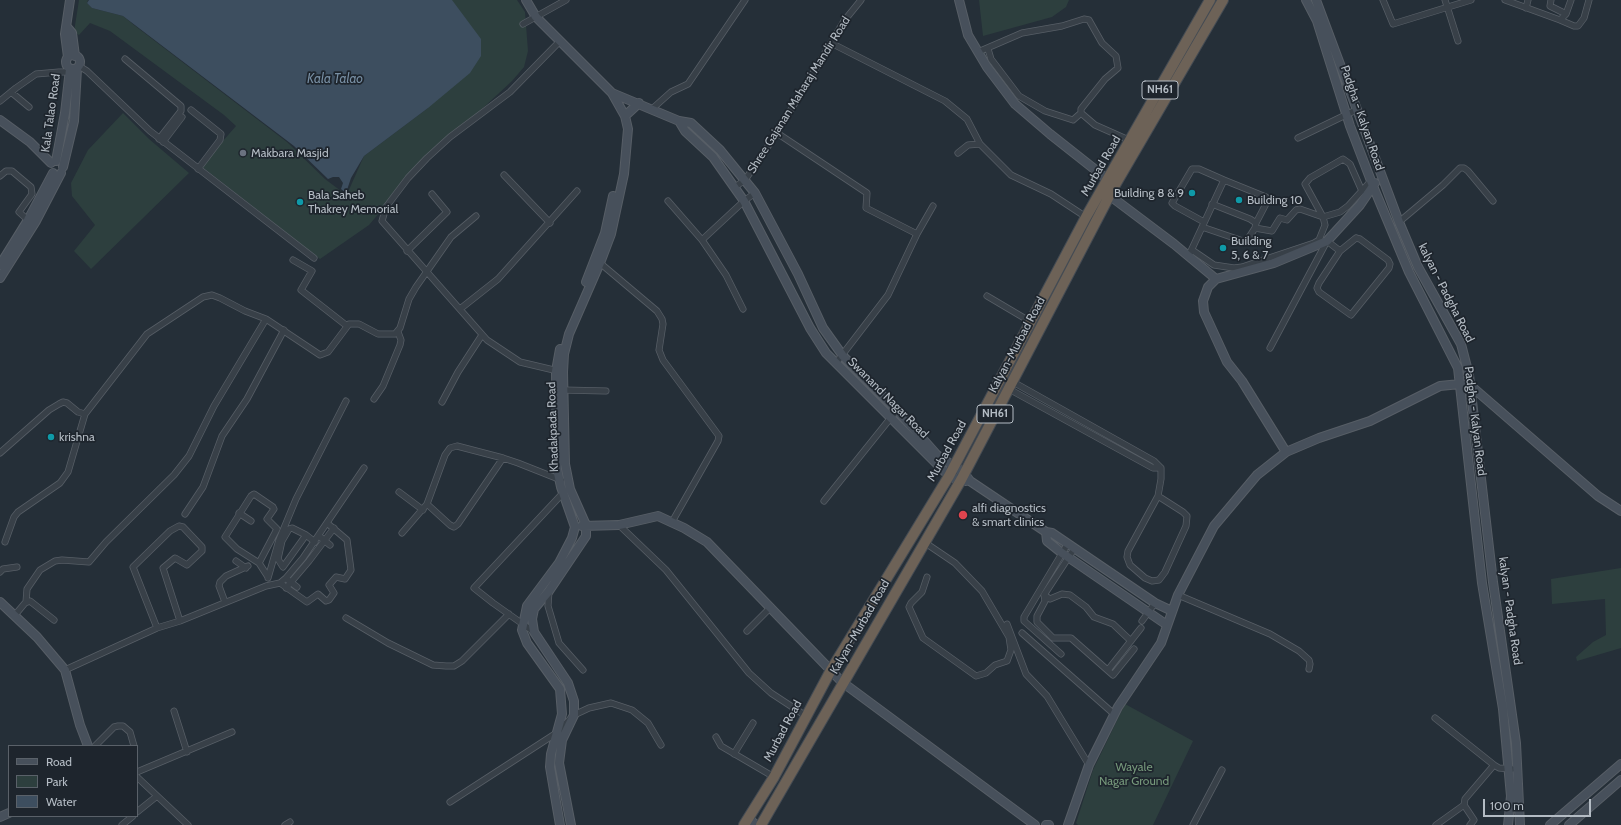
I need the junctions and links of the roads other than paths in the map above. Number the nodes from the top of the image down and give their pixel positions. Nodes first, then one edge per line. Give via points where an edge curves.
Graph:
1 (70, 0) edge
2 (526, 0) edge
3 (566, 0) edge
4 (745, 0) edge
5 (861, 0) edge
6 (959, 0) edge
7 (1210, 0) edge
8 (1223, 0) edge
9 (1306, 0) edge
10 (1316, 0) edge
11 (1383, 0) edge
12 (1471, 0) edge
13 (1504, 0) edge
14 (1528, 0) edge
15 (1571, 0) edge
16 (1589, 0) edge
17 (1446, 3) edge
18 (1551, 3) edge
19 (1526, 8) junction
20 (1566, 14) junction
21 (1543, 15) junction
22 (536, 16) junction
23 (1320, 20) junction
24 (1560, 20) junction
25 (523, 24) dead end
26 (560, 41) junction
27 (1458, 41) dead end
28 (831, 43) junction
29 (988, 49) junction
30 (978, 52) junction
31 (72, 56) junction
32 (126, 59) dead end
33 (1340, 64) junction
34 (1332, 68) junction
35 (74, 69) junction
36 (1177, 69) junction
37 (11, 92) junction
38 (612, 93) junction
39 (0, 101) edge
40 (639, 103) junction
41 (29, 108) dead end
42 (652, 109) junction
43 (191, 110) dead end
44 (1356, 110) junction
45 (1081, 114) junction
46 (1346, 114) junction
47 (182, 117) dead end
48 (626, 119) junction
49 (0, 120) edge
50 (679, 121) junction
51 (777, 133) junction
52 (701, 134) junction
53 (1298, 138) dead end
54 (60, 139) junction
55 (161, 140) junction
56 (71, 141) junction
57 (695, 141) junction
58 (1131, 141) junction
59 (980, 144) junction
60 (720, 150) junction
61 (958, 153) dead end
62 (713, 157) junction
63 (54, 162) junction
64 (198, 169) junction
65 (59, 171) junction
66 (504, 175) dead end
67 (0, 176) edge
68 (1381, 176) junction
69 (745, 180) junction
70 (1224, 180) junction
71 (1112, 182) junction
72 (1372, 183) junction
73 (735, 187) junction
74 (1362, 190) junction
75 (577, 191) dead end
76 (1106, 192) junction
77 (755, 193) junction
78 (432, 194) dead end
79 (668, 201) dead end
80 (744, 201) junction
81 (1494, 201) dead end
82 (1212, 204) junction
83 (933, 206) dead end
84 (476, 216) dead end
85 (1086, 217) junction
86 (1323, 217) junction
87 (31, 222) junction
88 (1399, 222) junction
89 (550, 223) junction
90 (1203, 225) junction
91 (1256, 226) junction
92 (917, 234) junction
93 (702, 240) junction
94 (1327, 241) junction
95 (407, 251) junction
96 (1340, 251) junction
97 (1189, 253) junction
98 (314, 258) dead end
99 (294, 260) dead end
100 (597, 262) junction
101 (0, 265) edge
102 (1418, 268) junction
103 (426, 272) junction
104 (1409, 272) junction
105 (0, 278) edge
106 (1216, 279) junction
107 (1052, 283) junction
108 (1062, 288) junction
109 (987, 296) dead end
110 (460, 309) junction
111 (743, 309) dead end
112 (266, 319) junction
113 (1031, 322) junction
114 (347, 326) junction
115 (824, 328) junction
116 (284, 330) junction
117 (398, 332) junction
118 (814, 334) junction
119 (482, 335) junction
120 (1270, 348) dead end
121 (843, 356) junction
122 (836, 363) junction
123 (559, 372) junction
124 (1460, 384) junction
125 (1010, 386) junction
126 (1472, 386) junction
127 (563, 390) junction
128 (876, 390) junction
129 (606, 391) dead end
130 (869, 396) junction
131 (374, 399) dead end
132 (346, 401) dead end
133 (442, 402) dead end
134 (897, 410) junction
135 (85, 414) junction
136 (890, 417) junction
137 (560, 421) junction
138 (1113, 438) junction
139 (1108, 444) junction
140 (1286, 452) junction
141 (0, 453) edge
142 (503, 458) junction
143 (954, 466) junction
144 (364, 468) dead end
145 (1161, 468) junction
146 (949, 476) junction
147 (964, 478) junction
148 (563, 479) junction
149 (399, 492) dead end
150 (563, 493) junction
151 (1158, 496) junction
152 (824, 501) dead end
153 (427, 504) junction
154 (423, 510) junction
155 (1621, 511) edge
156 (239, 513) junction
157 (185, 514) dead end
158 (251, 521) dead end
159 (672, 522) junction
160 (327, 523) junction
161 (586, 525) junction
162 (619, 525) junction
163 (575, 527) junction
164 (334, 528) junction
165 (1046, 532) junction
166 (402, 533) dead end
167 (306, 535) junction
168 (319, 536) junction
169 (325, 541) junction
170 (5, 542) dead end
171 (315, 542) junction
172 (570, 542) junction
173 (924, 542) junction
174 (330, 545) dead end
175 (579, 546) junction
176 (1071, 547) junction
177 (1065, 556) junction
178 (236, 561) dead end
179 (259, 563) junction
180 (283, 566) junction
181 (17, 568) dead end
182 (0, 572) edge
183 (291, 572) junction
184 (268, 577) junction
185 (927, 577) dead end
186 (289, 580) junction
187 (545, 580) junction
188 (1493, 582) junction
189 (280, 583) junction
190 (1482, 584) junction
191 (266, 586) junction
192 (297, 587) dead end
193 (286, 588) junction
194 (549, 591) junction
195 (1178, 594) junction
196 (1044, 595) junction
197 (0, 602) edge
198 (26, 602) junction
199 (225, 602) junction
200 (1155, 603) junction
201 (771, 607) junction
202 (1172, 611) junction
203 (1148, 612) junction
204 (508, 614) junction
205 (15, 615) junction
206 (346, 618) dead end
207 (54, 620) dead end
208 (180, 621) junction
209 (1142, 621) dead end
210 (1007, 624) dead end
211 (522, 625) junction
212 (1167, 625) junction
213 (157, 628) junction
214 (1141, 628) dead end
215 (747, 631) dead end
216 (534, 632) junction
217 (1022, 633) dead end
218 (1131, 641) junction
219 (1134, 649) dead end
220 (1061, 654) dead end
221 (1309, 669) dead end
222 (65, 670) junction
223 (584, 670) dead end
224 (831, 670) junction
225 (1108, 670) junction
226 (842, 682) junction
227 (174, 712) dead end
228 (1114, 714) junction
229 (574, 715) junction
230 (806, 716) junction
231 (1435, 718) dead end
232 (753, 723) dead end
233 (232, 732) dead end
234 (558, 732) junction
235 (716, 737) dead end
236 (88, 745) edge
237 (96, 745) edge
238 (134, 745) edge
239 (661, 745) dead end
240 (187, 752) junction
241 (734, 754) junction
242 (1621, 764) edge
243 (1088, 765) junction
244 (1494, 766) junction
245 (1518, 768) junction
246 (1509, 769) junction
247 (1222, 770) dead end
248 (138, 772) edge
249 (774, 777) junction
250 (138, 778) edge
251 (1621, 780) edge
252 (157, 796) junction
253 (566, 801) junction
254 (450, 802) dead end
255 (556, 804) junction
256 (1464, 805) junction
257 (138, 811) edge
258 (132, 817) edge
259 (749, 823) edge
260 (122, 825) edge
261 (188, 825) edge
262 (560, 825) edge
263 (571, 825) edge
264 (761, 825) edge
265 (1035, 825) edge
266 (1068, 825) edge
267 (1193, 825) edge
268 (1436, 825) edge
269 (1470, 825) edge
270 (1508, 825) edge
271 (1520, 825) edge
272 (1550, 825) edge
273 (1569, 825) edge

1 - 31 street via 65,34
2 - 22 street, Swanand Nagar Road
3 - 22 street
4 - 42 street via 688,84 671,92
5 - 28 street, Shree Gajanan Maharaj Mandir Road
6 - 30 street via 968,34
7 - 36 highway, Murbad Road / NH61
8 - 36 highway, NH61
9 - 23 street, Padgha - Kalyan Road
10 - 23 street, kalyan - Padgha Road
11 - 17 street via 1393,24
12 - 17 street
13 - 19 street
14 - 19 street
15 - 20 street
16 - 24 street via 1584,18 1578,26
17 - 27 street
18 - 20 street
18 - 21 street
19 - 21 street
20 - 24 street
21 - 24 street
22 - 25 street
22 - 26 street, Swanand Nagar Road
23 - 33 street, kalyan - Padgha Road
23 - 34 street, Padgha - Kalyan Road
26 - 38 street, Swanand Nagar Road
26 - 95 street via 510,92 450,137 408,178 386,208 382,221
28 - 51 street, Shree Gajanan Maharaj Mandir Road
28 - 59 street via 945,101 967,119
29 - 30 street
29 - 45 street via 991,59 1019,96 1045,111 1073,120
29 - 45 street via 1022,33 1084,19 1091,22 1102,43 1116,56 1118,68 1105,79 1081,109
30 - 71 street via 1015,104
31 - 35 street via 66,64
31 - 35 street via 80,60
32 - 55 street via 181,106 181,111
33 - 34 street
33 - 44 street, kalyan - Padgha Road
34 - 46 street, Padgha - Kalyan Road
35 - 37 street via 36,74
35 - 54 street, Kala Talao Road
35 - 55 street via 87,71
35 - 56 street, Kala Talao Road via 74,121
36 - 58 highway, Murbad Road / NH61
36 - 71 highway, NH61
37 - 39 street
37 - 41 street
38 - 40 street, Swanand Nagar Road
38 - 48 street
40 - 42 street, Swanand Nagar Road
40 - 48 street
42 - 50 street, Swanand Nagar Road
43 - 64 street via 220,134 220,140
44 - 46 street
44 - 68 street, kalyan - Padgha Road
45 - 58 street via 1095,125
46 - 53 street
46 - 72 street, Padgha - Kalyan Road
47 - 55 street
48 - 100 street, Khadakpada Road via 608,234
49 - 63 street
50 - 52 street, Swanand Nagar Road via 691,123
50 - 57 street, Swanand Nagar Road via 684,131
51 - 69 street, Shree Gajanan Maharaj Mandir Road
51 - 92 street via 867,193 866,208
52 - 57 street
52 - 60 street, Swanand Nagar Road
54 - 56 street
54 - 63 street, Kala Talao Road
55 - 64 street
56 - 65 street, Kala Talao Road
57 - 62 street, Swanand Nagar Road
58 - 71 highway, Murbad Road / NH61
59 - 61 street via 968,145
59 - 85 street via 1011,175 1051,194
60 - 62 street
60 - 69 street, Swanand Nagar Road
62 - 73 street, Swanand Nagar Road
63 - 65 street via 61,162
63 - 65 street, Kala Talao Road via 50,167
64 - 98 street
65 - 87 street, Kala Talao Road
66 - 89 street
67 - 87 street via 6,170 12,171 31,188 32,194 19,212
68 - 72 street
68 - 88 street, kalyan - Padgha Road
69 - 73 street, Shree Gajanan Maharaj Mandir Road
69 - 77 street, Swanand Nagar Road
70 - 82 street
70 - 90 street via 1199,169 1192,169 1172,203
70 - 91 street via 1266,197 1268,200
71 - 76 highway, Murbad Road / NH61
72 - 74 street
72 - 94 street via 1360,205
72 - 104 street, Padgha - Kalyan Road
73 - 80 street, Swanand Nagar Road
74 - 86 street via 1340,212
74 - 86 street via 1350,164 1343,159 1310,178 1305,184 1307,190
75 - 89 street
76 - 85 highway, Murbad Road / NH61
76 - 97 street
76 - 108 highway, Kalyan-Murbad Road / NH61
77 - 80 street
77 - 115 street, Swanand Nagar Road
78 - 95 street via 447,212
79 - 93 street
80 - 93 street
80 - 118 street, Swanand Nagar Road
81 - 88 street via 1468,171 1460,168
82 - 90 street
82 - 91 street
83 - 92 street
84 - 103 street via 451,237
85 - 107 highway, Murbad Road / NH61
86 - 91 street via 1300,209 1287,220 1280,218 1272,231
86 - 97 street via 1325,225 1319,240 1242,267 1214,264
87 - 101 street, Kala Talao Road
87 - 105 street, Kala Talao Road
88 - 102 street, kalyan - Padgha Road
89 - 110 street via 498,279
90 - 91 street via 1246,242
90 - 97 street
92 - 121 street via 888,295
93 - 111 street via 726,275
94 - 96 street
94 - 106 street via 1274,264
94 - 120 street
95 - 103 street
96 - 96 street via 1317,288 1351,315 1390,264 1360,239 1356,238
97 - 106 street
99 - 114 street via 312,271 301,290
100 - 123 street, Khadakpada Road via 564,333
100 - 159 street via 660,315 663,324 659,350 663,360 719,436
102 - 104 street
102 - 126 street, kalyan - Padgha Road via 1460,344
103 - 110 street
103 - 117 street via 409,299
104 - 124 street, Padgha - Kalyan Road via 1453,357 1458,368
106 - 140 street via 1208,287 1204,312 1227,362 1242,381
107 - 108 highway
107 - 113 highway, Murbad Road / NH61
108 - 125 highway, Kalyan-Murbad Road / NH61
109 - 113 street
110 - 119 street
112 - 116 street
112 - 135 street via 212,295 203,297 147,334
112 - 198 street via 214,406 189,456 174,475 89,562 55,561 40,570 27,589
113 - 143 highway, Murbad Road / NH61
114 - 116 street via 328,352 320,355
114 - 117 street via 358,324 378,334 391,335
115 - 118 street
115 - 121 street, Swanand Nagar Road
116 - 157 street via 247,399 222,436 203,487
117 - 131 street via 400,345 383,386
118 - 122 street, Swanand Nagar Road
119 - 123 street via 520,362
119 - 133 street
121 - 122 street
121 - 128 street, Swanand Nagar Road
122 - 130 street, Swanand Nagar Road
123 - 127 street, Khadakpada Road
123 - 137 street, Khadakpada Road
124 - 126 street
124 - 140 street via 1440,386 1370,421
124 - 190 street, Padgha - Kalyan Road
125 - 138 street
125 - 139 street
125 - 147 highway, Kalyan-Murbad Road / NH61
126 - 155 street via 1598,496
126 - 188 street, kalyan - Padgha Road
127 - 129 street
127 - 137 street, Khadakpada Road
128 - 130 street
128 - 134 street, Swanand Nagar Road
130 - 136 street, Swanand Nagar Road
132 - 184 street via 296,499 279,540
134 - 136 street
134 - 143 street, Swanand Nagar Road via 937,455
135 - 141 street via 67,403 59,404
135 - 170 street via 68,472 60,483 18,512
136 - 146 street, Swanand Nagar Road
136 - 152 street
137 - 148 street, Khadakpada Road
138 - 139 street
138 - 145 street via 1154,461
139 - 145 street via 1153,468
140 - 195 street via 1257,475 1214,526
142 - 148 street
142 - 153 street via 457,446 450,448
142 - 153 street via 454,527
143 - 146 highway, Murbad Road / NH61
143 - 147 street, Swanand Nagar Road
144 - 160 street
145 - 151 street
146 - 147 street, Swanand Nagar Road
146 - 224 highway, Murbad Road / NH61
147 - 165 street
147 - 173 highway, Kalyan-Murbad Road / NH61
148 - 150 street, Khadakpada Road
148 - 161 street, Khadakpada Road
149 - 154 street
150 - 163 street, Khadakpada Road
150 - 204 street via 474,588
151 - 151 street via 1127,557 1130,565 1152,581 1159,580 1165,572 1186,526 1187,516
153 - 154 street
154 - 166 street
156 - 158 street
156 - 179 street via 225,537 226,540
156 - 179 street via 254,494 274,509 267,519 277,529
159 - 162 street via 658,516
159 - 201 street via 707,542
160 - 164 street
160 - 168 street
161 - 162 street
161 - 163 street
161 - 175 street via 586,536
162 - 230 street via 666,570 749,673 771,693
163 - 172 street
164 - 169 street
164 - 193 street via 347,540 351,570 345,579 336,577 330,585 334,593 329,600 326,601 318,594 307,602
165 - 176 street via 1052,533
165 - 177 street via 1047,541
167 - 171 street
167 - 180 street
167 - 180 street via 289,529 282,541 278,559
168 - 169 street
168 - 171 street
169 - 174 street
169 - 186 street
171 - 183 street
172 - 175 street
172 - 187 street via 559,563
173 - 185 street via 955,563 982,591 1009,637 1011,650 1007,661 976,676 923,638 909,607 922,592
173 - 226 highway, Kalyan-Murbad Road / NH61
175 - 194 street
176 - 177 street
176 - 200 street
177 - 196 street
177 - 203 street
177 - 220 street via 1024,616 1024,621
178 - 199 street via 247,567 226,576 220,582
179 - 184 street
180 - 183 street
181 - 182 street via 3,569
183 - 186 street
184 - 191 street
186 - 189 street
186 - 192 street
186 - 193 street
187 - 194 street
187 - 211 street via 527,606
188 - 190 street
188 - 245 street, kalyan - Padgha Road
189 - 191 street
189 - 193 street
190 - 246 street, Padgha - Kalyan Road via 1503,709
191 - 199 street
194 - 216 street via 534,609
194 - 223 street via 548,606 559,643
195 - 202 street
195 - 221 street via 1270,634 1299,651 1309,660
196 - 218 street via 1050,599 1062,594 1070,595 1094,617 1113,624
196 - 225 street via 1045,601 1037,616 1037,622 1053,638 1071,638
197 - 205 street
198 - 205 street
198 - 207 street via 36,604
199 - 208 street
200 - 202 street
200 - 203 street
201 - 215 street
201 - 224 street
202 - 212 street
203 - 209 street
203 - 212 street
204 - 206 street via 454,666 433,665
204 - 211 street
205 - 222 street
208 - 213 street
208 - 213 street via 163,568 175,558 187,565 202,551 202,547 183,526 179,526 154,546 133,567
210 - 243 street via 1026,674 1047,696
211 - 216 street
211 - 234 street via 527,643 560,689 562,714
212 - 228 street via 1161,644
213 - 222 street
214 - 218 street
216 - 229 street via 568,682 574,701
217 - 228 street
218 - 225 street
219 - 225 street via 1114,675
222 - 236 street
224 - 226 street
224 - 230 highway, Murbad Road / NH61
226 - 264 highway, Kalyan-Murbad Road / NH61
226 - 265 street
227 - 240 street
228 - 243 street
229 - 234 street
229 - 239 street via 589,708 611,703 632,710 648,723
229 - 253 street via 560,749 559,763
230 - 249 highway, Murbad Road / NH61
231 - 244 street
232 - 241 street
233 - 240 street
234 - 254 street
234 - 255 street via 550,767
235 - 241 street via 721,746
237 - 238 street via 118,726 123,726 130,732
240 - 248 street
241 - 249 street
242 - 272 street
243 - 266 street
244 - 246 street
244 - 256 street via 1465,799
245 - 246 street
245 - 271 street, kalyan - Padgha Road
246 - 270 street, Padgha - Kalyan Road via 1511,796
247 - 267 street
249 - 259 highway, Murbad Road / NH61
250 - 252 street
251 - 273 street
252 - 257 street
252 - 261 street
253 - 255 street
253 - 263 street
255 - 262 street
256 - 268 street
256 - 269 street via 1474,820
258 - 260 street

